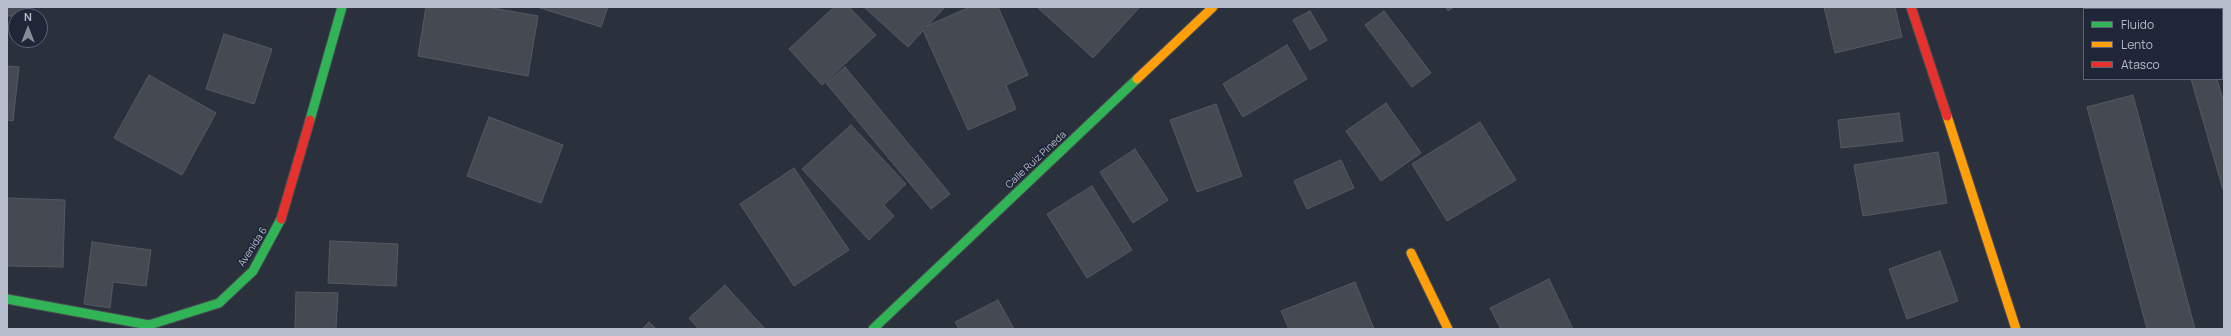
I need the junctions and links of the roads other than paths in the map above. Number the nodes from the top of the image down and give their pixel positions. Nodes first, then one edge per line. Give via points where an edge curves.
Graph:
1 (342, 7) edge
2 (1213, 7) edge
3 (1911, 7) edge
4 (1411, 253) dead end
5 (7, 299) edge
6 (873, 329) edge
7 (1448, 329) edge
8 (2016, 329) edge

1 - 5 street, Avenida 6 via 279,226 253,271 219,303 149,325
2 - 6 street, Calle Ruiz Pineda
3 - 8 street
4 - 7 street

